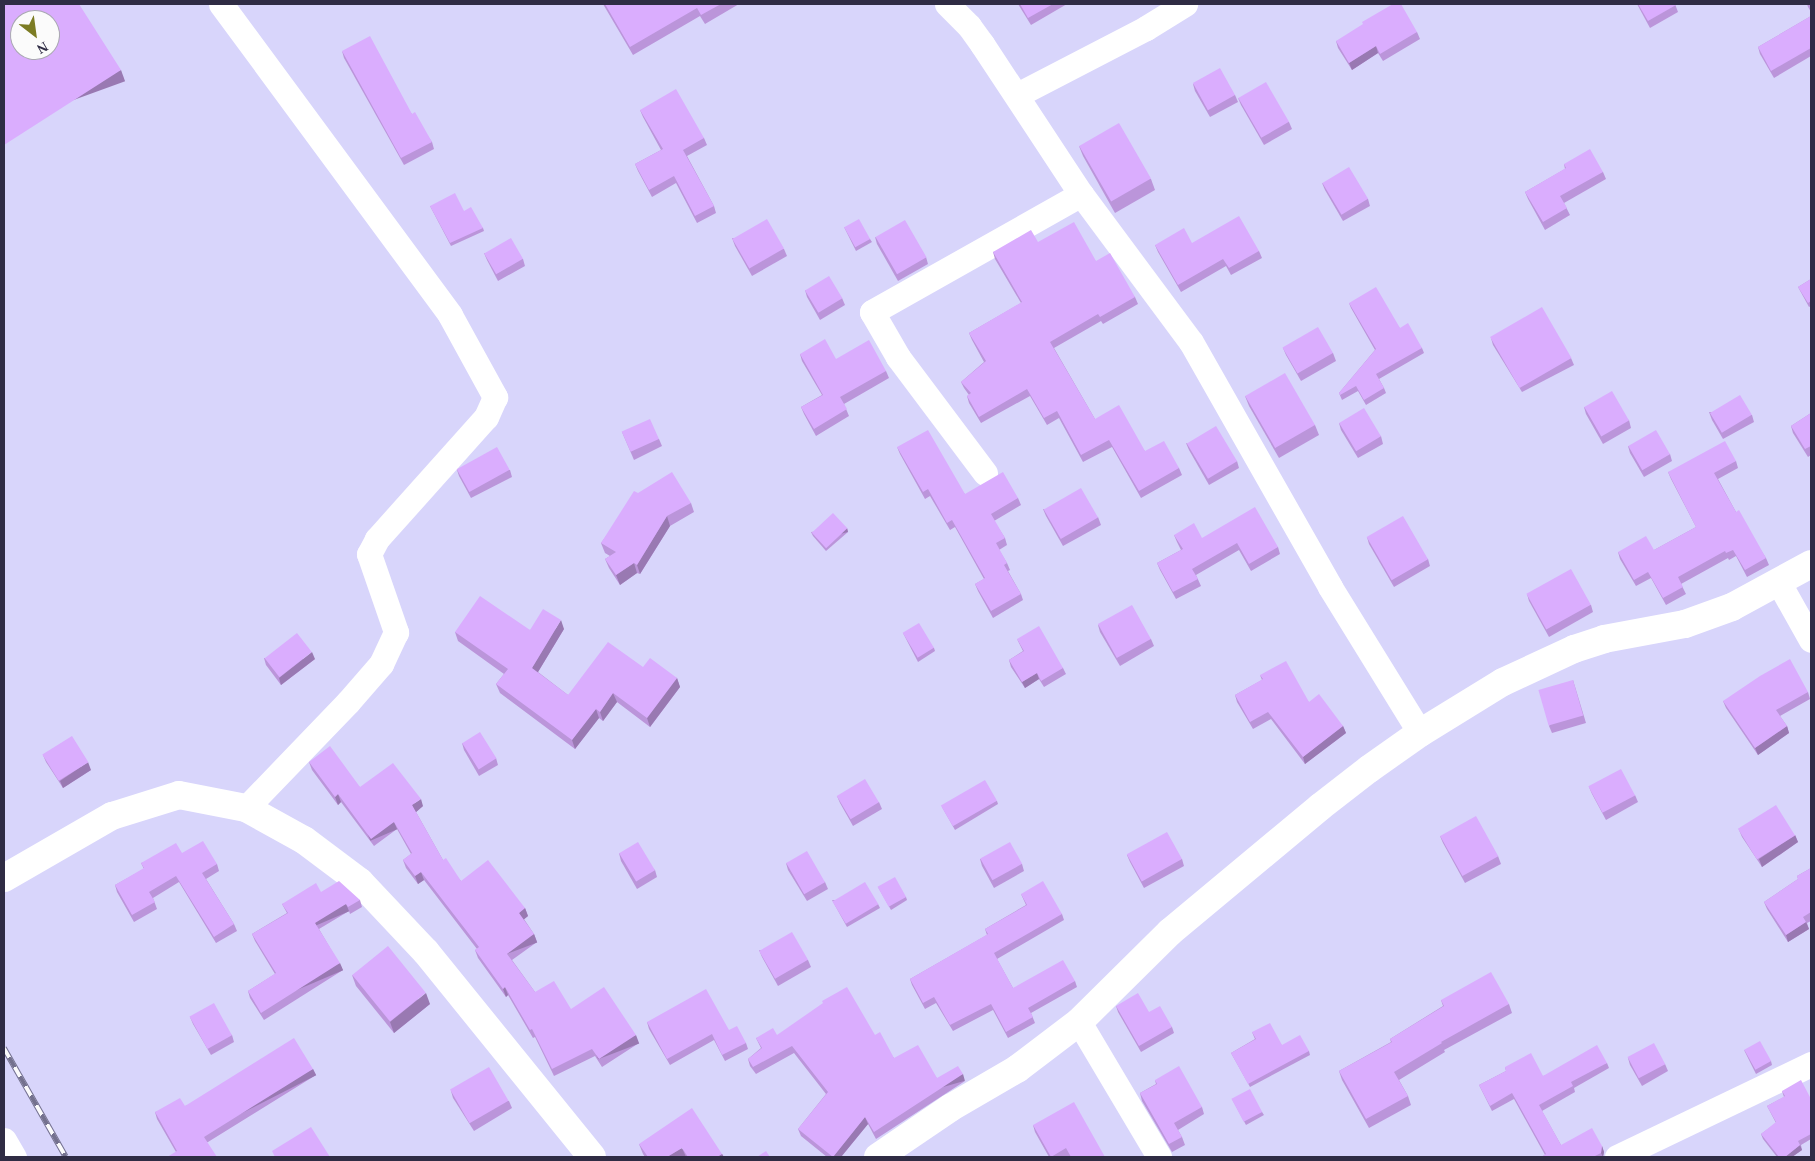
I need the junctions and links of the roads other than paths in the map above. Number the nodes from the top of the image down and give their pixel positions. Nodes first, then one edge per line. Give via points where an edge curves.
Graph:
1 (220, 4) edge
2 (947, 4) edge
3 (1185, 4) edge
4 (1017, 94) junction
5 (1081, 194) junction
6 (985, 473) dead end
7 (1811, 564) edge
8 (1779, 583) junction
9 (1811, 640) edge
10 (1420, 733) junction
11 (246, 808) junction
12 (4, 878) edge
13 (1079, 1022) junction
14 (1811, 1064) edge
15 (4, 1140) edge
16 (14, 1157) edge
17 (592, 1157) edge
18 (878, 1157) edge
19 (1159, 1157) edge
20 (1617, 1157) edge

1 - 11 street via 450,315 495,397 486,417 368,554 396,632 381,664
2 - 4 street via 969,26
3 - 4 street via 1146,28
4 - 5 street
5 - 6 street via 872,312 898,357
5 - 10 street via 1191,342 1330,587
7 - 8 street
8 - 9 street
8 - 10 street via 1732,607 1685,624 1604,639 1574,650 1503,682
10 - 13 street via 1320,807 1170,932
11 - 12 street via 179,795 112,816
11 - 17 street via 304,840 360,882 426,952
13 - 18 street via 1017,1069 950,1108
13 - 19 street
14 - 20 street
15 - 16 street

